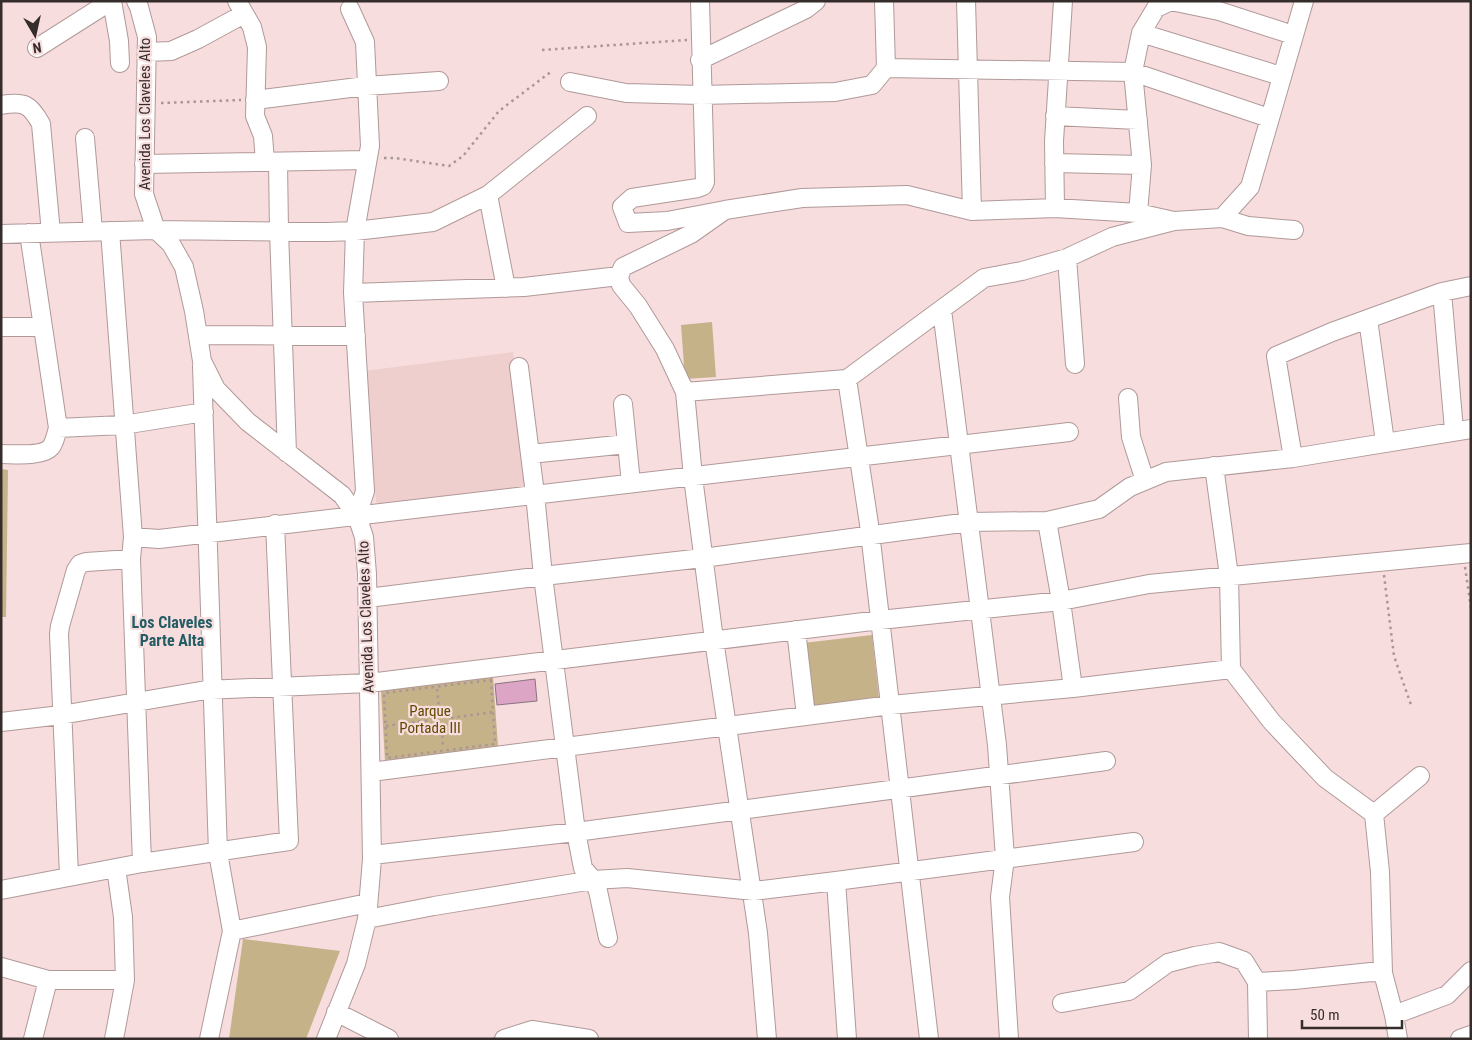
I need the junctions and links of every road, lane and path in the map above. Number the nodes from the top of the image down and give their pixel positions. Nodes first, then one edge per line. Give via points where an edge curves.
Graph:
1 (112, 1) edge
2 (136, 1) edge
3 (700, 1) edge
4 (816, 1) edge
5 (884, 1) edge
6 (966, 1) edge
7 (1063, 1) edge
8 (1171, 1) edge
9 (1304, 1) edge
10 (241, 8) edge
11 (350, 9) dead end
12 (1141, 33) junction
13 (1293, 35) junction
14 (700, 39) junction
15 (36, 48) dead end
16 (542, 50) dead end
17 (147, 52) junction
18 (700, 60) junction
19 (120, 63) dead end
20 (886, 68) junction
21 (967, 69) junction
22 (1058, 70) junction
23 (552, 71) dead end
24 (1133, 72) junction
25 (1281, 76) junction
26 (439, 81) dead end
27 (570, 82) dead end
28 (366, 86) junction
29 (701, 95) junction
30 (255, 100) junction
31 (146, 103) junction
32 (1, 105) edge
33 (587, 116) dead end
34 (1055, 116) junction
35 (1269, 118) junction
36 (1138, 120) junction
37 (85, 138) dead end
38 (367, 160) junction
39 (272, 162) junction
40 (1054, 163) junction
41 (144, 164) junction
42 (1142, 165) junction
43 (488, 195) junction
44 (1056, 208) junction
45 (725, 210) junction
46 (972, 211) junction
47 (1138, 213) junction
48 (1222, 218) junction
49 (1174, 221) junction
50 (156, 230) junction
51 (1294, 230) dead end
52 (101, 231) junction
53 (279, 231) junction
54 (355, 231) junction
55 (29, 233) junction
56 (50, 233) junction
57 (1, 234) edge
58 (1067, 258) junction
59 (619, 276) junction
60 (1471, 286) edge
61 (506, 288) junction
62 (1442, 292) junction
63 (353, 294) junction
64 (942, 310) junction
65 (1368, 319) junction
66 (1, 327) edge
67 (43, 327) junction
68 (198, 335) junction
69 (283, 335) junction
70 (356, 336) junction
71 (202, 361) junction
72 (1075, 364) dead end
73 (519, 367) dead end
74 (847, 379) junction
75 (685, 392) junction
76 (1128, 398) dead end
77 (623, 404) dead end
78 (204, 412) junction
79 (123, 425) junction
80 (58, 428) junction
81 (1462, 429) edge
82 (1069, 432) dead end
83 (1386, 442) junction
84 (627, 444) junction
85 (959, 444) junction
86 (287, 453) junction
87 (1, 454) edge
88 (530, 454) junction
89 (859, 456) junction
90 (1293, 458) junction
91 (1214, 466) junction
92 (693, 477) junction
93 (1144, 481) junction
94 (631, 483) junction
95 (535, 494) junction
96 (357, 516) junction
97 (1047, 521) junction
98 (969, 522) junction
99 (275, 524) junction
100 (208, 533) junction
101 (870, 535) junction
102 (133, 537) junction
103 (1467, 553) edge
104 (704, 558) junction
105 (131, 559) junction
106 (1383, 561) junction
107 (543, 576) junction
108 (1229, 576) junction
109 (368, 598) junction
110 (1062, 601) junction
111 (1471, 608) edge
112 (980, 610) junction
113 (880, 620) junction
114 (796, 630) junction
115 (714, 640) junction
116 (554, 660) junction
117 (1231, 669) junction
118 (369, 683) junction
119 (437, 686) junction
120 (281, 687) junction
121 (1073, 688) junction
122 (213, 690) junction
123 (990, 696) junction
124 (137, 702) junction
125 (891, 705) junction
126 (1411, 705) dead end
127 (439, 708) dead end
128 (493, 712) junction
129 (61, 715) junction
130 (806, 716) junction
131 (451, 718) dead end
132 (430, 720) dead end
133 (1, 722) edge
134 (727, 725) junction
135 (386, 726) junction
136 (442, 729) dead end
137 (566, 746) junction
138 (443, 751) junction
139 (1106, 762) dead end
140 (371, 772) junction
141 (999, 776) junction
142 (1420, 776) dead end
143 (900, 789) junction
144 (740, 811) junction
145 (1374, 814) junction
146 (576, 832) junction
147 (1134, 842) dead end
148 (218, 853) junction
149 (372, 855) junction
150 (1005, 859) junction
151 (142, 863) junction
152 (116, 868) junction
153 (910, 872) junction
154 (69, 876) junction
155 (593, 880) junction
156 (836, 881) junction
157 (1, 890) edge
158 (752, 891) junction
159 (368, 911) junction
160 (232, 931) junction
161 (608, 938) dead end
162 (1, 967) edge
163 (1471, 971) edge
164 (1383, 973) junction
165 (48, 980) junction
166 (125, 980) junction
167 (1257, 982) junction
168 (1464, 989) edge
169 (1062, 1003) dead end
170 (336, 1012) junction
171 (1394, 1015) junction
172 (1471, 1035) edge
173 (33, 1039) edge
174 (114, 1039) edge
175 (210, 1039) edge
176 (326, 1039) edge
177 (389, 1039) edge
178 (504, 1039) edge
179 (589, 1039) edge
180 (767, 1039) edge
181 (847, 1039) edge
182 (929, 1039) edge
183 (1009, 1039) edge
184 (1258, 1039) edge
185 (1398, 1039) edge
186 (1460, 1039) edge

1 - 15 street
1 - 19 street
2 - 17 street, Avenida Los Claveles Alto via 147,37
3 - 14 street
4 - 18 street via 806,9
5 - 20 street
6 - 21 street
7 - 22 street
8 - 12 street via 1156,8
8 - 13 street via 1218,11
9 - 13 street
10 - 17 street via 198,39 172,51
10 - 30 street via 252,26 256,47
11 - 28 street via 365,42
12 - 24 street
12 - 25 street
13 - 25 street
14 - 16 path
14 - 18 street
17 - 31 street, Avenida Los Claveles Alto
18 - 29 street
20 - 21 street
20 - 29 street via 872,85 835,92
21 - 22 street
21 - 46 street
22 - 24 street
22 - 34 street
23 - 38 path via 499,111 463,156 449,166 395,158
24 - 35 street
24 - 36 street
25 - 35 street
26 - 28 street
27 - 29 street via 626,93
28 - 30 street
28 - 38 street via 370,146
29 - 45 street via 703,186 632,198 622,207 628,223 666,221
30 - 31 path
30 - 39 street via 255,116
31 - 41 street, Avenida Los Claveles Alto
32 - 56 street via 26,104 41,124
33 - 43 street
34 - 36 street
34 - 40 street
35 - 48 street via 1250,187
36 - 42 street
37 - 52 street
38 - 39 street
38 - 54 street
39 - 41 street
39 - 53 street
40 - 42 street
40 - 44 street
41 - 50 street, Avenida Los Claveles Alto via 144,194
42 - 47 street
43 - 54 street via 433,222
43 - 61 street
44 - 46 street
44 - 47 street
45 - 46 street via 802,198 907,195
45 - 59 street via 691,234 623,267
47 - 49 street
48 - 49 street
48 - 51 street via 1248,226
49 - 58 street via 1112,237
50 - 52 street
50 - 53 street
50 - 68 street, Avenida Los Claveles Alto via 171,244 184,267
52 - 56 street
52 - 79 street
53 - 54 street
53 - 69 street
54 - 63 street
55 - 56 street
55 - 57 street
55 - 67 street
58 - 64 street via 984,278
58 - 72 street
59 - 61 street
59 - 75 street via 621,285 665,349
60 - 62 street
61 - 63 street
62 - 65 street
62 - 81 street
63 - 70 street
64 - 74 street
64 - 85 street
65 - 83 street
65 - 90 street via 1276,356
66 - 67 street
67 - 80 street
68 - 69 street
68 - 71 street, Avenida Los Claveles Alto
69 - 70 street
69 - 86 street
70 - 96 street via 365,491
71 - 78 street
71 - 86 street, Avenida Los Claveles Alto via 216,389 248,422
73 - 88 street
74 - 75 street
74 - 89 street
75 - 92 street
76 - 93 street via 1131,436
77 - 84 street
78 - 79 street
78 - 100 street
79 - 80 street
79 - 102 street
80 - 87 street via 52,446 46,451
81 - 83 street
82 - 85 street
83 - 90 street
84 - 88 street
84 - 94 street
85 - 89 street
85 - 98 street
86 - 96 street, Avenida Los Claveles Alto via 342,495
88 - 95 street
89 - 92 street
89 - 101 street
90 - 91 street
91 - 93 street via 1166,472
91 - 108 street
92 - 94 street
92 - 104 street
93 - 97 street via 1130,486 1099,509
94 - 95 street
95 - 96 street
95 - 107 street
96 - 99 street
96 - 109 street, Avenida Los Claveles Alto via 364,537
97 - 98 street
97 - 110 street
98 - 101 street
98 - 112 street
99 - 100 street
99 - 120 street
100 - 102 street via 159,539
100 - 122 street
101 - 104 street
101 - 113 street
102 - 105 street
103 - 106 street
103 - 111 path
104 - 107 street
104 - 115 street
105 - 124 street
105 - 129 street via 86,562 76,570 59,634
106 - 108 street
106 - 126 path via 1394,656
107 - 109 street
107 - 116 street
108 - 110 street via 1149,584
108 - 117 street
109 - 118 street, Avenida Los Claveles Alto
110 - 112 street
110 - 121 street
112 - 113 street
112 - 123 street
113 - 114 street
113 - 125 street
114 - 115 street
114 - 130 street
115 - 116 street
115 - 134 street
116 - 118 street
116 - 137 street
117 - 121 street
117 - 145 street via 1272,722 1325,778
118 - 120 street
118 - 140 street, Avenida Los Claveles Alto
119 - 127 path
119 - 128 path via 491,680
119 - 135 path via 384,693
120 - 122 street
120 - 148 street via 288,841
121 - 123 street
122 - 124 street
122 - 148 street
123 - 125 street
123 - 141 street
124 - 129 street
124 - 151 street
125 - 130 street
125 - 143 street
128 - 131 path
128 - 138 path via 495,744
129 - 133 street
129 - 154 street
130 - 134 street
132 - 135 path
134 - 137 street
134 - 144 street
135 - 138 path via 387,758
136 - 138 path
137 - 140 street
137 - 146 street
139 - 141 street
140 - 149 street, Avenida Los Claveles Alto
141 - 143 street
141 - 150 street
142 - 145 street
143 - 144 street
143 - 153 street
144 - 146 street
144 - 158 street
145 - 164 street via 1380,872
146 - 149 street
146 - 155 street via 583,868
147 - 150 street
148 - 151 street
148 - 160 street
149 - 159 street, Avenida Los Claveles Alto
150 - 153 street
150 - 183 street via 1000,897
151 - 152 street
152 - 154 street
152 - 166 street via 123,917
153 - 156 street
153 - 182 street
154 - 157 street
155 - 158 street via 627,878
155 - 159 street via 434,906
155 - 161 street
156 - 158 street
156 - 181 street
158 - 180 street
159 - 160 street
159 - 170 street, Avenida Los Claveles Alto via 356,964
160 - 175 street
162 - 165 street
163 - 168 street
164 - 167 street
164 - 171 street
165 - 166 street
165 - 173 street
166 - 174 street
167 - 169 street via 1244,962 1219,952 1168,963 1129,991
167 - 184 street
168 - 171 street
170 - 176 street, Avenida Los Claveles Alto
170 - 177 street
171 - 185 street
172 - 186 street
178 - 179 street via 532,1030

